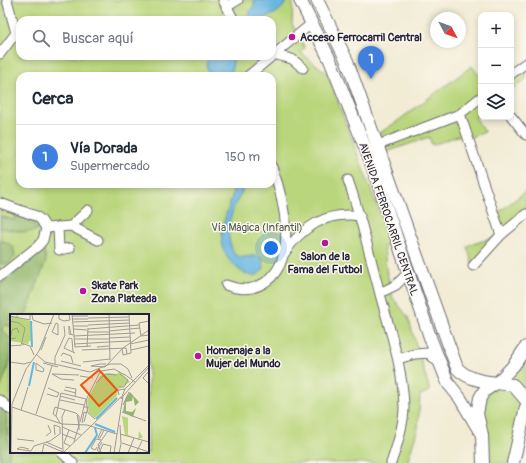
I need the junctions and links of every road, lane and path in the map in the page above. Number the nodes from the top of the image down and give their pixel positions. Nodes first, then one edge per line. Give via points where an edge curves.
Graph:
1 (7, 0) edge
2 (238, 0) edge
3 (300, 0) edge
4 (316, 0) edge
5 (224, 3) edge
6 (232, 16) edge
7 (311, 24) junction
8 (16, 28) edge
9 (16, 36) edge
10 (276, 52) edge
11 (0, 54) edge
12 (276, 55) edge
13 (266, 60) edge
14 (526, 63) edge
15 (303, 68) dead end
16 (253, 72) edge
17 (514, 72) edge
18 (478, 99) edge
19 (460, 114) junction
20 (514, 120) edge
21 (526, 134) edge
22 (378, 145) junction
23 (276, 179) edge
24 (348, 180) dead end
25 (0, 203) edge
26 (88, 210) dead end
27 (526, 214) edge
28 (360, 216) junction
29 (71, 226) junction
30 (58, 227) junction
31 (46, 228) junction
32 (501, 235) junction
33 (98, 240) dead end
34 (70, 248) dead end
35 (283, 256) junction
36 (473, 266) dead end
37 (409, 272) junction
38 (0, 276) edge
39 (226, 285) dead end
40 (380, 293) junction
41 (526, 347) edge
42 (398, 359) junction
43 (440, 364) junction
44 (498, 382) junction
45 (526, 400) edge
46 (526, 407) edge
47 (482, 435) junction
48 (62, 453) edge
49 (73, 463) edge
50 (391, 463) edge
51 (484, 463) edge
52 (513, 463) edge

1 - 8 street
2 - 5 street
3 - 7 street, AVENIDA FERROCARRIL CENTRAL
4 - 22 street, AVENIDA FERROCARRIL CENTRAL via 347,60
5 - 6 street
7 - 10 street
7 - 37 street, AVENIDA FERROCARRIL CENTRAL via 330,60 371,162
9 - 11 street
12 - 15 street via 292,59
13 - 16 street
14 - 17 street
18 - 19 street
19 - 22 street
19 - 32 street
20 - 21 street
22 - 44 street, AVENIDA FERROCARRIL CENTRAL via 457,368 467,376
23 - 35 street via 284,208
24 - 28 street
25 - 31 street via 36,216
26 - 29 street
27 - 32 street
28 - 35 street via 340,215 325,218 308,226
28 - 40 street
29 - 30 street
29 - 33 street
30 - 31 street
30 - 34 street via 59,250
31 - 38 street via 43,240 38,246
32 - 36 street
35 - 39 street via 278,269 269,280 258,286 247,289
37 - 40 street via 396,285
37 - 43 street, AVENIDA FERROCARRIL CENTRAL
40 - 42 street
41 - 44 street
42 - 43 street via 428,353
42 - 50 street via 404,408
43 - 47 street, AVENIDA FERROCARRIL CENTRAL via 448,383
44 - 45 street, AVENIDA FERROCARRIL CENTRAL via 513,385
44 - 47 street via 484,391 477,406
46 - 52 street
47 - 51 street
48 - 49 street

